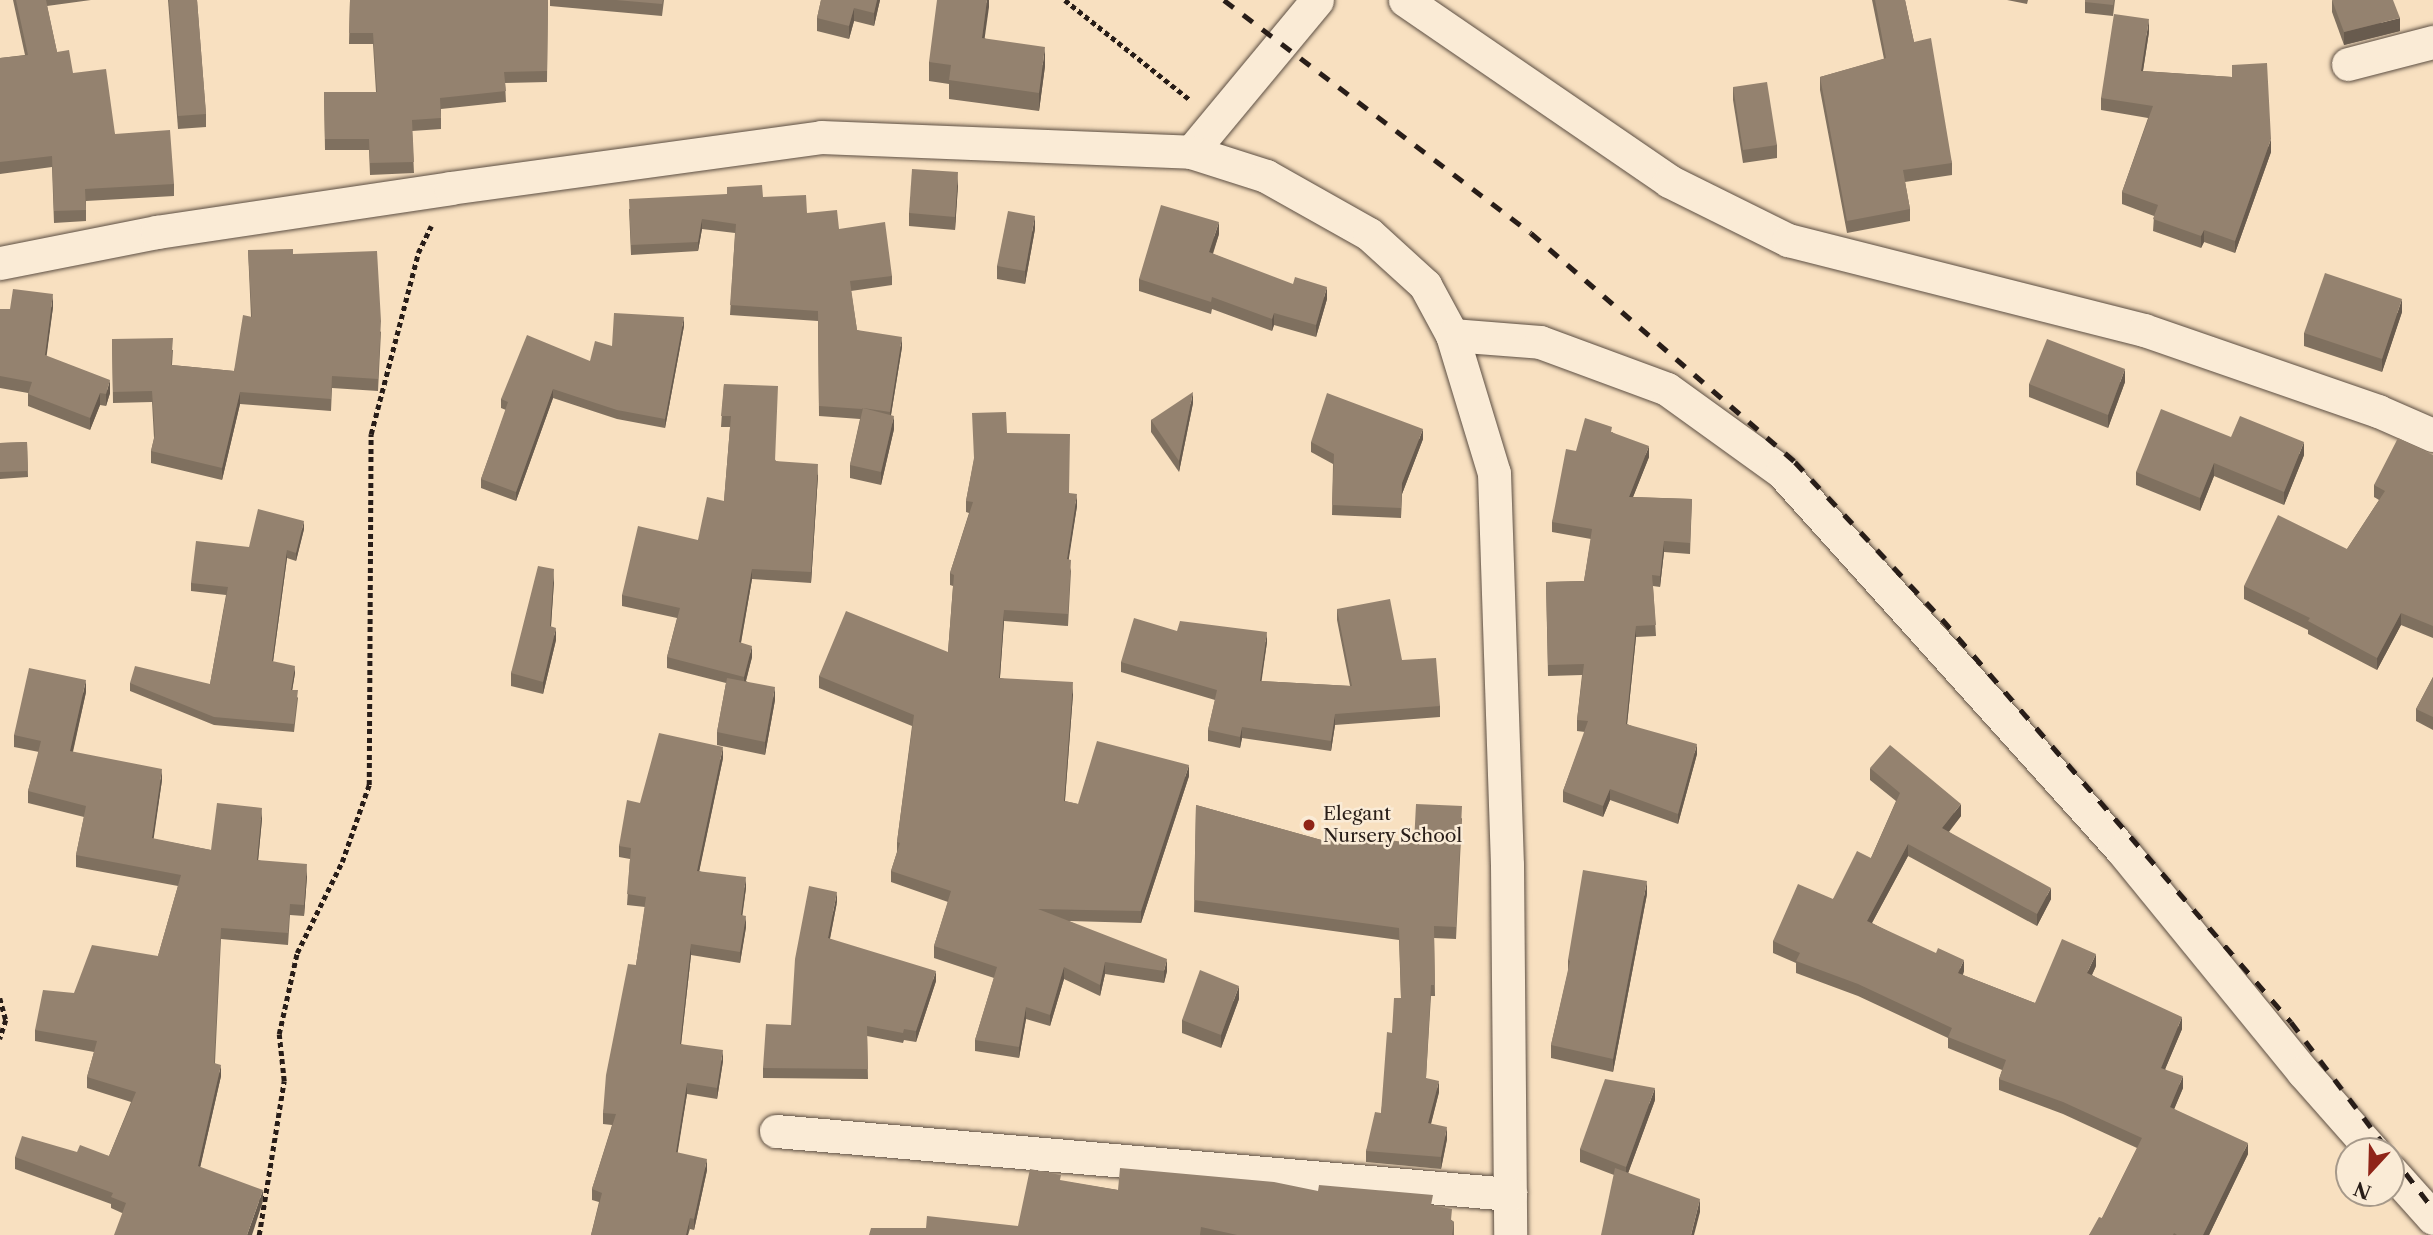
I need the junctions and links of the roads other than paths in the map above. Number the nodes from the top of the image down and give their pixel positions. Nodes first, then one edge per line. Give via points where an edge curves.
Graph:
1 (1317, 0) edge
2 (1405, 0) edge
3 (2433, 42) edge
4 (2348, 64) dead end
5 (1191, 152) junction
6 (0, 263) edge
7 (1452, 335) junction
8 (2433, 435) edge
9 (776, 1131) dead end
10 (2361, 1137) edge
11 (2405, 1187) edge
12 (1510, 1194) junction
13 (2433, 1219) edge
14 (1510, 1235) edge

1 - 5 street
2 - 8 street via 1669,181 1788,240 2144,330 2378,411
3 - 4 street
5 - 6 street via 821,137 450,187 157,232
5 - 7 street via 1266,176 1369,234 1425,285
7 - 10 street via 1540,342 1667,389 1782,472 2122,850
7 - 12 street via 1494,473 1507,865
9 - 12 street
11 - 13 street
12 - 14 street

